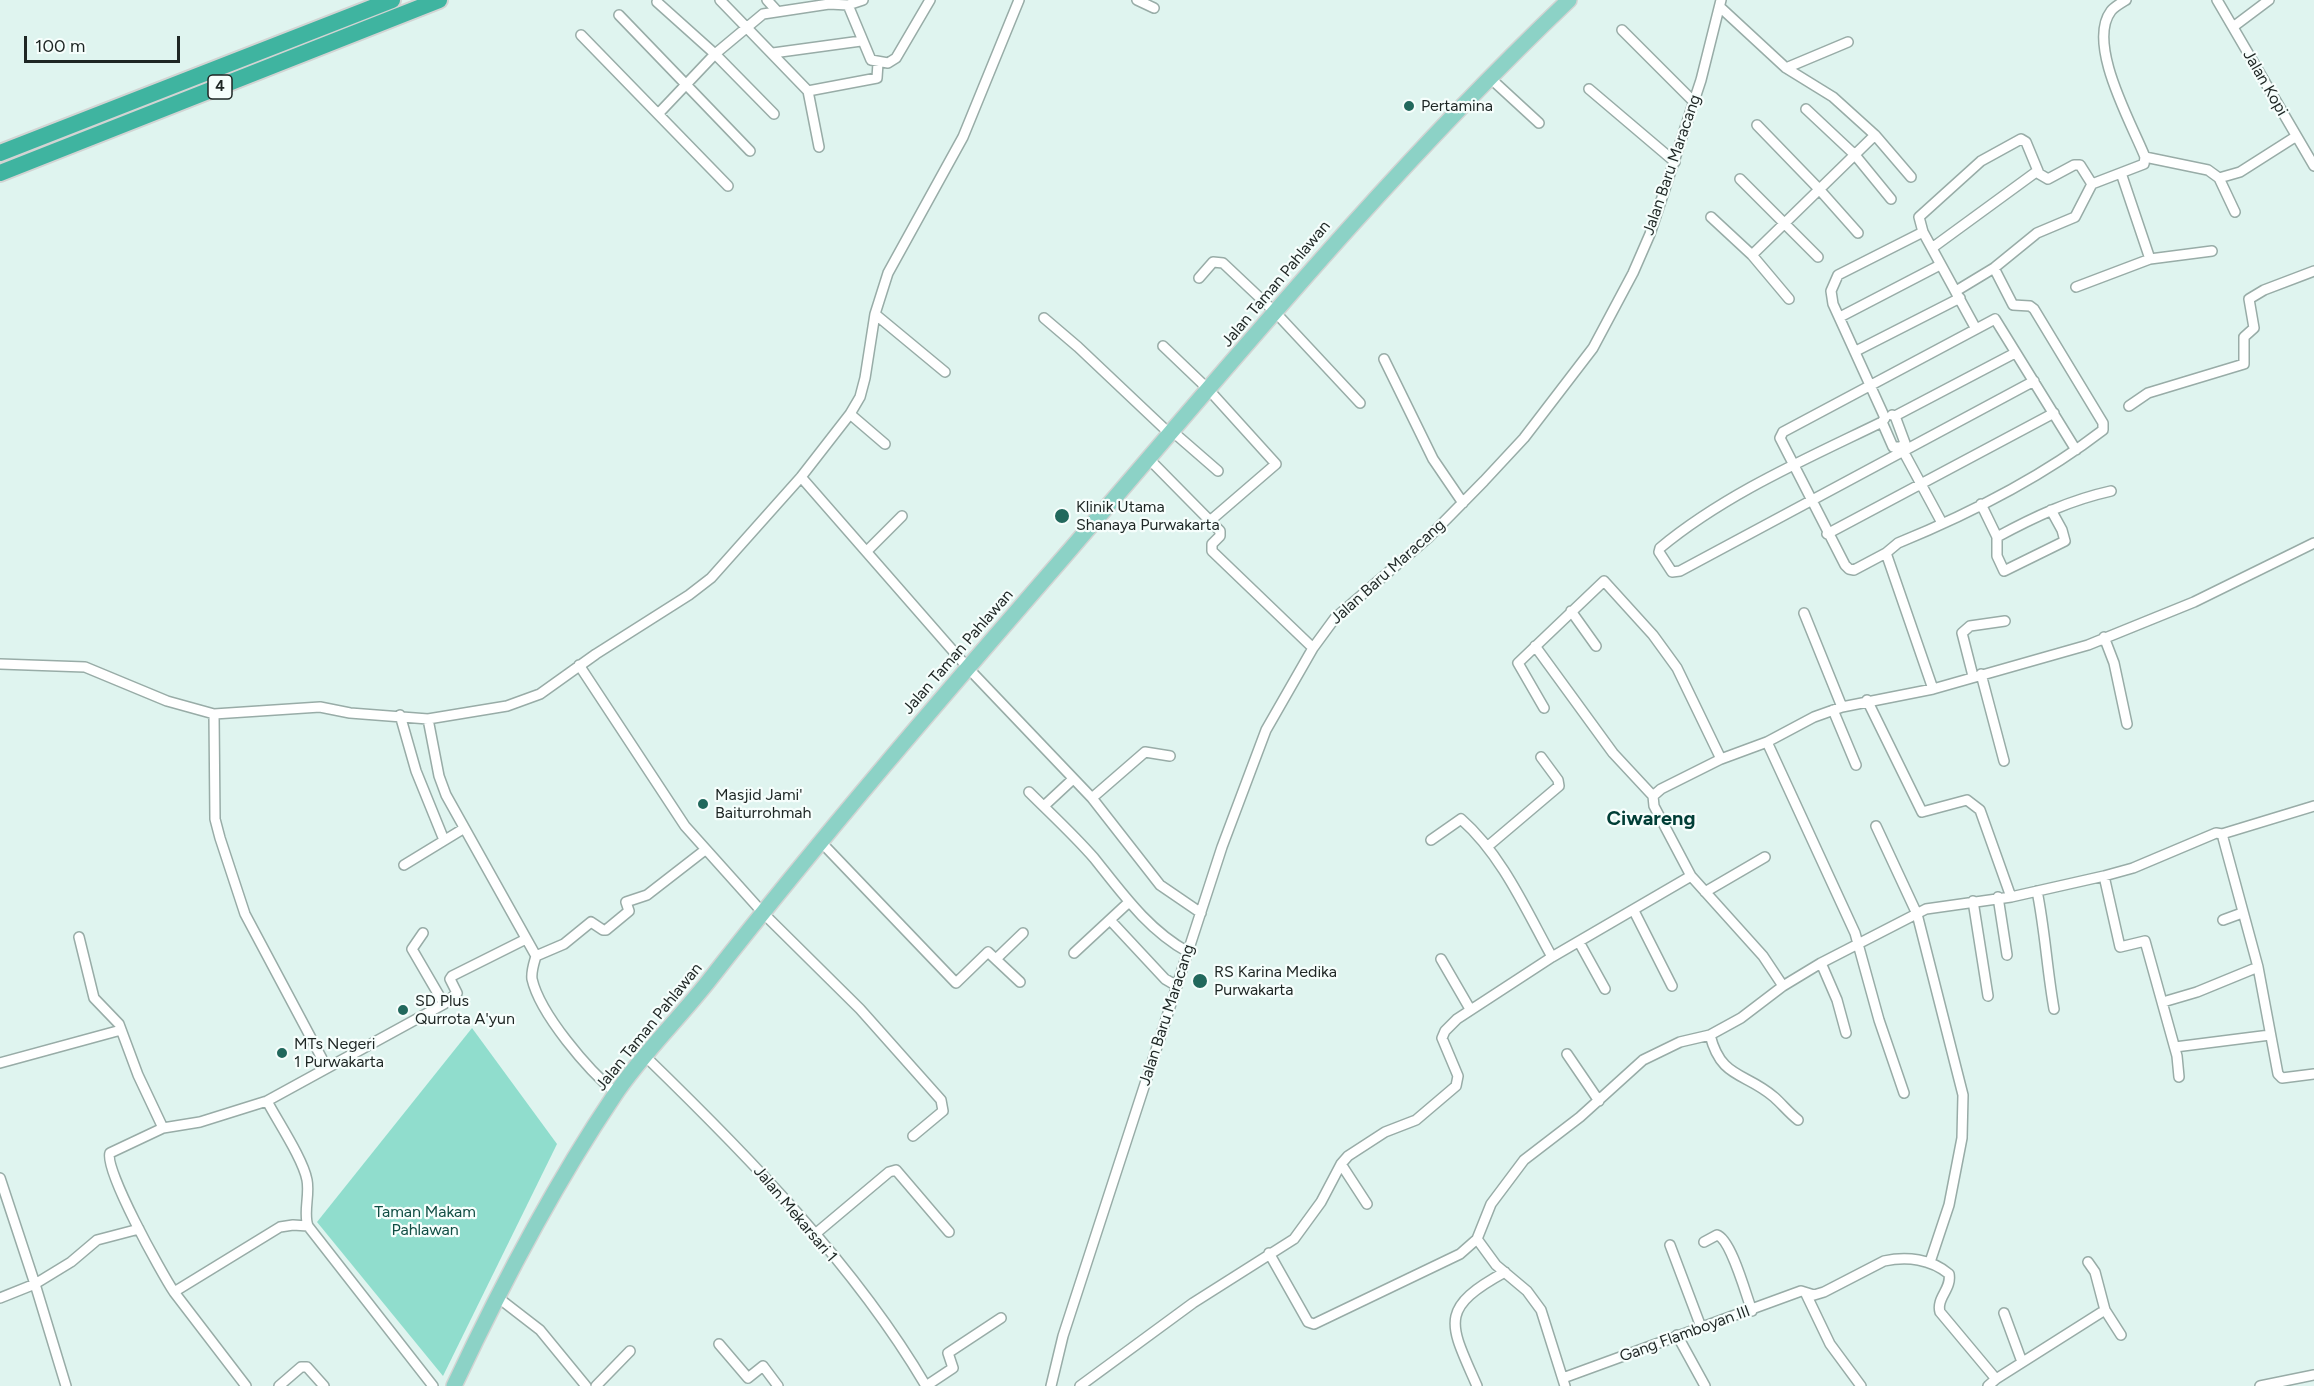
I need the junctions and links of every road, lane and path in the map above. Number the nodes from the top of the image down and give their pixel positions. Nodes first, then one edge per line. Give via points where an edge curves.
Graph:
1 (392, 0) edge
2 (439, 0) edge
3 (720, 0) edge
4 (766, 0) edge
5 (863, 0) edge
6 (930, 0) edge
7 (1019, 0) edge
8 (1137, 0) edge
9 (1569, 0) edge
10 (2126, 0) edge
11 (2217, 0) edge
12 (2269, 0) edge
13 (657, 2) dead end
14 (827, 2) edge
15 (1720, 4) edge
16 (848, 5) junction
17 (1154, 8) dead end
18 (777, 11) junction
19 (619, 15) dead end
20 (2233, 27) junction
21 (748, 28) junction
22 (1622, 30) dead end
23 (581, 35) dead end
24 (861, 41) junction
25 (1848, 42) dead end
26 (773, 53) junction
27 (715, 54) junction
28 (878, 63) junction
29 (1786, 68) junction
30 (1489, 77) junction
31 (688, 85) junction
32 (1589, 89) dead end
33 (808, 91) junction
34 (1694, 102) junction
35 (1806, 109) dead end
36 (659, 113) junction
37 (774, 114) dead end
38 (1539, 123) dead end
39 (1757, 125) dead end
40 (1875, 135) junction
41 (2295, 136) junction
42 (819, 147) dead end
43 (750, 151) dead end
44 (0, 153) edge
45 (1854, 155) junction
46 (2145, 157) junction
47 (1674, 162) junction
48 (2314, 166) edge
49 (2038, 171) junction
50 (0, 173) edge
51 (2121, 173) junction
52 (1911, 177) dead end
53 (2219, 178) junction
54 (1740, 179) dead end
55 (2092, 184) junction
56 (728, 186) dead end
57 (1818, 188) junction
58 (1891, 199) dead end
59 (2235, 212) dead end
60 (1711, 217) dead end
61 (1785, 221) junction
62 (1923, 232) junction
63 (1857, 233) dead end
64 (1932, 249) junction
65 (2212, 251) dead end
66 (1752, 255) junction
67 (1818, 257) dead end
68 (2150, 259) junction
69 (1940, 265) junction
70 (1994, 268) junction
71 (2314, 271) edge
72 (1199, 278) dead end
73 (2076, 287) dead end
74 (1958, 294) junction
75 (1789, 299) dead end
76 (1276, 313) junction
77 (875, 314) junction
78 (1840, 317) junction
79 (1044, 318) dead end
80 (1976, 330) junction
81 (1163, 346) dead end
82 (1856, 351) junction
83 (2015, 353) junction
84 (1384, 359) dead end
85 (945, 372) dead end
86 (2034, 381) junction
87 (1871, 385) junction
88 (1209, 390) junction
89 (1360, 403) dead end
90 (2129, 406) dead end
91 (2054, 413) junction
92 (850, 414) junction
93 (1895, 416) junction
94 (1883, 420) junction
95 (1171, 432) junction
96 (885, 444) dead end
97 (1903, 449) junction
98 (2076, 450) junction
99 (1149, 459) junction
100 (1794, 466) junction
101 (1218, 471) dead end
102 (801, 477) junction
103 (1921, 485) junction
104 (2110, 491) dead end
105 (1811, 500) junction
106 (1463, 503) junction
107 (1981, 504) junction
108 (2051, 510) junction
109 (902, 516) dead end
110 (1212, 520) junction
111 (1942, 523) junction
112 (1827, 534) junction
113 (1997, 537) junction
114 (2314, 543) edge
115 (867, 550) junction
116 (1886, 553) junction
117 (1571, 611) junction
118 (1804, 613) dead end
119 (2005, 621) dead end
120 (2104, 637) junction
121 (1535, 646) junction
122 (1596, 646) dead end
123 (1313, 648) junction
124 (0, 664) edge
125 (579, 666) junction
126 (968, 668) junction
127 (1977, 675) junction
128 (1933, 689) junction
129 (1867, 700) junction
130 (1544, 708) dead end
131 (1838, 708) junction
132 (214, 714) junction
133 (400, 715) junction
134 (428, 719) junction
135 (2127, 724) dead end
136 (1767, 742) junction
137 (1170, 756) dead end
138 (1541, 757) dead end
139 (1721, 759) junction
140 (2004, 760) dead end
141 (1856, 765) dead end
142 (1073, 778) junction
143 (1029, 792) dead end
144 (1653, 796) junction
145 (1092, 798) junction
146 (1044, 806) junction
147 (2314, 806) edge
148 (1876, 826) dead end
149 (464, 829) junction
150 (2222, 834) junction
151 (444, 840) junction
152 (1431, 840) dead end
153 (820, 841) junction
154 (1487, 847) junction
155 (705, 850) junction
156 (1765, 857) dead end
157 (404, 865) dead end
158 (1691, 876) junction
159 (2104, 876) junction
160 (2037, 891) junction
161 (1705, 892) junction
162 (1998, 897) junction
163 (2011, 897) junction
164 (1973, 901) junction
165 (1129, 902) junction
166 (1634, 911) junction
167 (763, 913) junction
168 (1201, 913) junction
169 (2242, 913) junction
170 (1917, 914) junction
171 (1110, 920) junction
172 (2223, 920) dead end
173 (423, 933) dead end
174 (1023, 933) dead end
175 (79, 937) dead end
176 (526, 939) junction
177 (1579, 942) junction
178 (1858, 945) junction
179 (1188, 952) junction
180 (1074, 953) dead end
181 (2007, 955) dead end
182 (536, 956) junction
183 (1552, 957) junction
184 (996, 959) junction
185 (1441, 959) dead end
186 (1821, 963) junction
187 (2258, 967) junction
188 (1020, 982) dead end
189 (1177, 986) junction
190 (1672, 986) dead end
191 (1783, 986) junction
192 (1605, 989) dead end
193 (1988, 996) dead end
194 (2163, 1002) junction
195 (444, 1004) junction
196 (1470, 1009) junction
197 (2054, 1009) dead end
198 (122, 1030) junction
199 (1846, 1033) dead end
200 (1710, 1035) junction
201 (2270, 1035) junction
202 (2175, 1047) junction
203 (1567, 1054) dead end
204 (646, 1057) junction
205 (0, 1063) edge
206 (327, 1068) junction
207 (2314, 1074) edge
208 (2180, 1077) dead end
209 (616, 1093) junction
210 (1904, 1093) dead end
211 (267, 1101) junction
212 (1599, 1101) junction
213 (1798, 1120) dead end
214 (163, 1128) junction
215 (913, 1136) dead end
216 (1341, 1164) junction
217 (0, 1178) edge
218 (1367, 1203) dead end
219 (308, 1226) junction
220 (139, 1228) junction
221 (949, 1232) dead end
222 (814, 1234) junction
223 (1477, 1239) junction
224 (1704, 1242) dead end
225 (1670, 1245) dead end
226 (1269, 1252) junction
227 (1930, 1262) junction
228 (2088, 1262) dead end
229 (1505, 1272) junction
230 (35, 1284) junction
231 (174, 1292) junction
232 (1806, 1294) junction
233 (496, 1296) junction
234 (0, 1298) edge
235 (2105, 1310) junction
236 (1752, 1311) junction
237 (2004, 1313) dead end
238 (1001, 1318) dead end
239 (1701, 1327) junction
240 (1677, 1335) junction
241 (2121, 1335) dead end
242 (719, 1344) dead end
243 (630, 1351) dead end
244 (2022, 1362) junction
245 (2314, 1375) edge
246 (745, 1382) edge
247 (1564, 1382) edge
248 (1992, 1383) edge
249 (2287, 1383) edge
250 (66, 1386) edge
251 (246, 1386) edge
252 (279, 1386) edge
253 (324, 1386) edge
254 (433, 1386) edge
255 (454, 1386) edge
256 (586, 1386) edge
257 (596, 1386) edge
258 (778, 1386) edge
259 (926, 1386) edge
260 (1051, 1386) edge
261 (1080, 1386) edge
262 (1478, 1386) edge
263 (1705, 1386) edge
264 (1861, 1386) edge
265 (2260, 1386) edge

1 - 44 highway, 4
2 - 50 highway, 4
3 - 21 street
4 - 18 street
5 - 16 street
6 - 28 street via 896,58
7 - 77 street via 963,137 893,262
8 - 17 street
9 - 30 main road, Jalan Taman Pahlawan
10 - 46 street via 2111,11 2103,38 2107,64
11 - 20 street, Jalan Kopi
12 - 20 street
13 - 27 street
14 - 16 street
14 - 18 street
15 - 29 street
15 - 34 street, Jalan Baru Maracang
16 - 24 street
18 - 21 street via 763,14
19 - 31 street
20 - 41 street, Jalan Kopi
21 - 26 street
21 - 27 street
22 - 34 street
23 - 36 street
24 - 26 street
24 - 28 street via 871,60
25 - 29 street
26 - 33 street
27 - 31 street
27 - 37 street
28 - 33 street via 877,78
29 - 40 street via 1833,97
30 - 38 street
30 - 76 main road, Jalan Taman Pahlawan via 1337,240
31 - 36 street
31 - 43 street
32 - 47 street
33 - 42 street
34 - 47 street, Jalan Baru Maracang
35 - 45 street
36 - 56 street
39 - 57 street
40 - 45 street
40 - 52 street
41 - 48 street, Jalan Kopi
41 - 53 street via 2240,172
45 - 57 street
45 - 58 street
46 - 51 street via 2144,164
46 - 53 street via 2208,170
47 - 106 street, Jalan Baru Maracang via 1633,273 1593,348 1524,438
49 - 55 street via 2048,178 2080,165
49 - 62 street via 2024,140 1989,155 1920,213
49 - 64 street
51 - 55 street
51 - 68 street
53 - 59 street
54 - 61 street
55 - 70 street via 2075,217 2037,233
57 - 61 street
57 - 63 street
60 - 66 street
61 - 66 street
61 - 67 street
62 - 64 street
62 - 78 street via 1838,274 1831,297
64 - 69 street
65 - 68 street
66 - 75 street
68 - 73 street
69 - 74 street
69 - 78 street
70 - 74 street
70 - 98 street via 2013,304 2034,309 2103,423 2103,430
71 - 90 street via 2249,299 2254,328 2244,338 2244,364 2148,393
72 - 76 street via 1213,262 1223,263
74 - 80 street
74 - 82 street
76 - 88 main road, Jalan Taman Pahlawan
76 - 89 street
77 - 85 street
77 - 92 street via 866,378
78 - 82 street
79 - 95 street
80 - 83 street via 1997,319
80 - 87 street
81 - 88 street
82 - 87 street
83 - 86 street
83 - 93 street
84 - 106 street via 1432,459
86 - 91 street
86 - 97 street
87 - 94 street
87 - 100 street via 1783,432 1780,438
88 - 95 main road, Jalan Taman Pahlawan
88 - 110 street via 1276,464
91 - 98 street
91 - 103 street
92 - 96 street
92 - 102 street
93 - 94 street
93 - 97 street via 1904,436
94 - 97 street via 1891,445
94 - 100 street
95 - 99 main road, Jalan Taman Pahlawan
95 - 101 street
97 - 103 street
97 - 105 street
98 - 107 street
99 - 110 street
99 - 126 main road, Jalan Taman Pahlawan
100 - 105 street
100 - 105 street via 1694,522 1659,552 1672,572 1677,573
102 - 115 street
102 - 125 street via 711,578
103 - 111 street
103 - 112 street
104 - 108 street
105 - 112 street
106 - 123 street, Jalan Baru Maracang via 1335,618
107 - 111 street
107 - 113 street
108 - 113 street
108 - 113 street via 2064,541 2006,571 1996,556
109 - 115 street
110 - 123 street via 1221,533 1212,544 1212,551
111 - 116 street via 1898,543
112 - 116 street via 1849,570
114 - 120 street via 2194,602
115 - 126 street
116 - 128 street
117 - 121 street
117 - 122 street
117 - 139 street via 1603,581 1611,586 1677,668
118 - 131 street
119 - 127 street via 1970,627 1962,633
120 - 127 street via 2088,645
120 - 135 street via 2114,663
121 - 130 street via 1518,665
121 - 144 street via 1613,753
123 - 168 street, Jalan Baru Maracang via 1259,746
124 - 132 street via 85,667
125 - 134 street via 522,702
125 - 155 street via 666,801
126 - 142 street
126 - 153 main road, Jalan Taman Pahlawan
127 - 128 street
127 - 140 street
128 - 129 street
129 - 131 street
129 - 163 street via 1922,812 1967,800 1980,810
131 - 136 street
131 - 141 street
132 - 133 street via 320,707
132 - 206 street via 215,819 220,838 245,914
133 - 134 street
133 - 151 street via 416,771
134 - 149 street via 439,776
136 - 139 street
136 - 178 street
137 - 145 street via 1145,752
138 - 154 street via 1559,786
139 - 144 street
142 - 145 street
142 - 146 street
143 - 146 street
144 - 158 street via 1654,806
145 - 168 street via 1160,885
146 - 165 street
147 - 150 street
148 - 170 street
149 - 151 street
149 - 176 street
150 - 159 street
150 - 169 street
151 - 157 street
152 - 154 street via 1461,819
153 - 167 main road, Jalan Taman Pahlawan
153 - 184 street via 956,983 985,953
154 - 183 street
155 - 167 street
155 - 182 street via 647,896 626,902 629,911 606,930 591,922 564,944
156 - 161 street
158 - 161 street
158 - 166 street
159 - 160 street
159 - 194 street via 2120,947 2145,941
160 - 163 street
160 - 197 street
161 - 191 street via 1763,956
162 - 163 street
162 - 164 street
162 - 181 street
164 - 170 street
164 - 193 street
165 - 171 street
165 - 179 street via 1168,940
166 - 177 street
166 - 190 street
167 - 204 main road, Jalan Taman Pahlawan
167 - 215 street via 860,1008 941,1100 943,1111
168 - 179 street, Jalan Baru Maracang
169 - 172 street
169 - 187 street
170 - 178 street
170 - 227 street via 1958,1064 1964,1103 1962,1137 1949,1204
171 - 180 street
171 - 189 street via 1165,979
173 - 195 street via 412,949
174 - 184 street
175 - 198 street via 94,998 113,1015
176 - 182 street
176 - 195 street via 452,976 457,993
177 - 183 street
177 - 192 street
178 - 186 street
178 - 210 street
179 - 189 street, Jalan Baru Maracang
182 - 209 street via 531,976 541,1001 591,1072
183 - 196 street
184 - 188 street
185 - 196 street
186 - 191 street
186 - 199 street
187 - 194 street
187 - 201 street
189 - 260 street, Jalan Baru Maracang
191 - 200 street via 1741,1018
194 - 202 street
195 - 206 street
196 - 216 street via 1442,1038 1458,1076 1456,1086 1416,1120 1361,1146
198 - 205 street
198 - 214 street
200 - 212 street via 1680,1042 1643,1060
200 - 213 street via 1715,1053 1729,1071 1776,1098
201 - 202 street
201 - 207 street via 2281,1078
202 - 208 street
203 - 212 street
204 - 209 main road, Jalan Taman Pahlawan
204 - 222 street, Jalan Mekarsari 1 via 728,1136
206 - 211 street
209 - 233 main road, Jalan Taman Pahlawan via 561,1179
211 - 214 street via 200,1122
211 - 219 street via 307,1179
212 - 223 street via 1524,1160 1491,1204
214 - 220 street via 108,1156
216 - 218 street
216 - 226 street via 1321,1202 1294,1239
217 - 230 street
219 - 231 street via 280,1227
219 - 254 street
220 - 230 street via 97,1240
220 - 231 street
221 - 222 street via 896,1170
222 - 259 street, Jalan Mekarsari 1 via 880,1318
223 - 226 street via 1460,1254 1314,1324 1308,1322
223 - 229 street
224 - 236 street via 1717,1235 1722,1237
225 - 239 street
226 - 261 street
227 - 232 street, Gang Flamboyan III via 1884,1261 1824,1292
227 - 248 street via 1949,1274 1940,1312
228 - 235 street via 2095,1272
229 - 247 street via 1541,1310
229 - 262 street via 1467,1297 1456,1316 1454,1330
230 - 234 street
230 - 250 street
231 - 251 street
232 - 236 street, Gang Flamboyan III via 1801,1291
232 - 264 street via 1830,1344
233 - 255 main road, Jalan Taman Pahlawan
233 - 256 street via 540,1330
235 - 241 street
235 - 244 street
236 - 239 street, Gang Flamboyan III
237 - 244 street
238 - 259 street via 948,1353 953,1368
239 - 240 street, Gang Flamboyan III
240 - 247 street, Gang Flamboyan III
240 - 263 street
242 - 246 street
243 - 257 street
244 - 248 street
245 - 249 street
246 - 258 street via 763,1366
249 - 265 street
252 - 253 street via 307,1366

